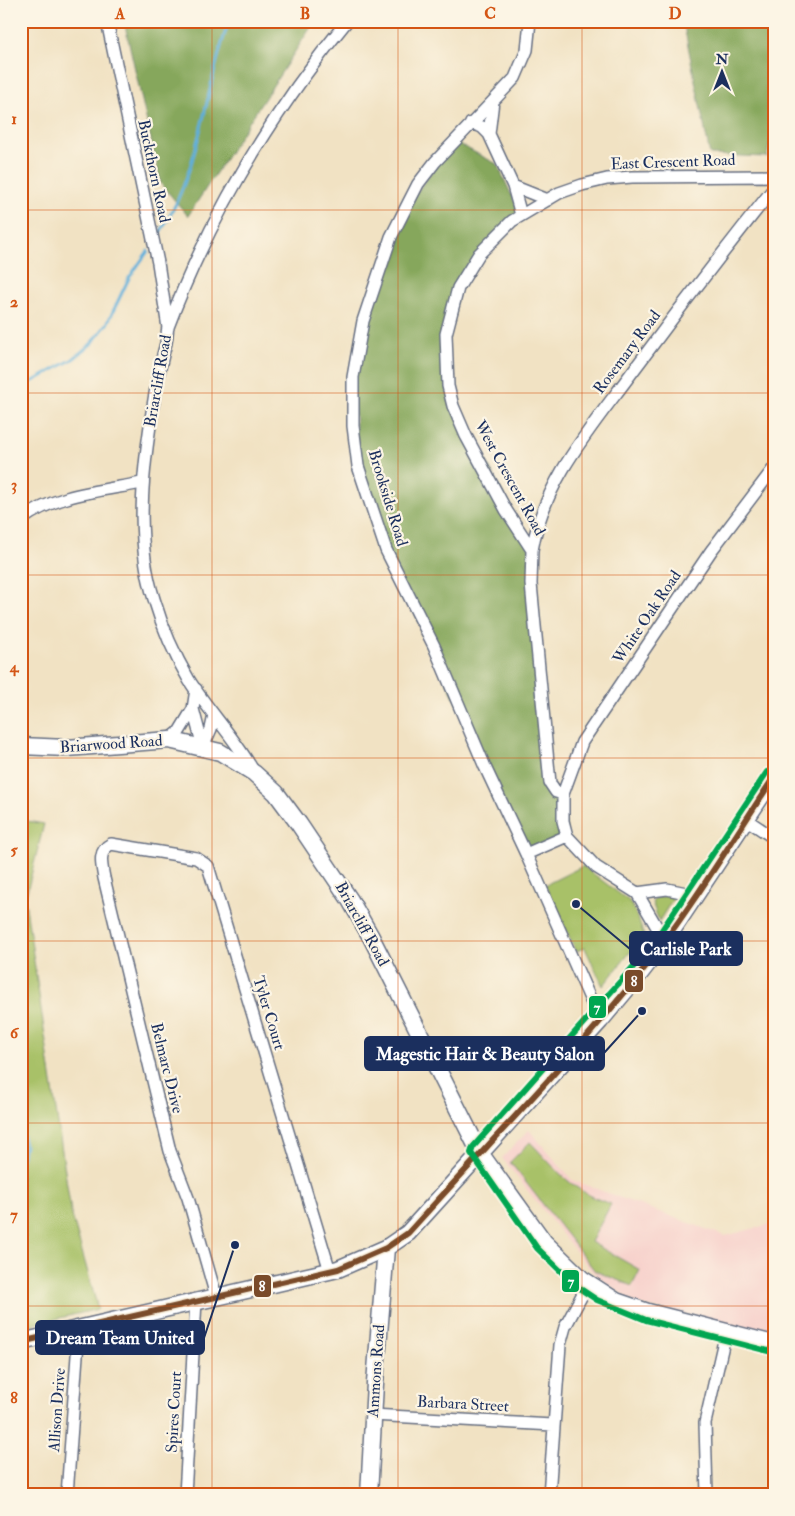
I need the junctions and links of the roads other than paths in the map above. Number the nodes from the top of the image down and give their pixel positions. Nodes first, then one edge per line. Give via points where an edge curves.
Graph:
1 (107, 21) edge
2 (348, 21) edge
3 (530, 21) edge
4 (493, 101) junction
5 (471, 123) junction
6 (489, 134) junction
7 (774, 176) edge
8 (513, 186) junction
9 (774, 188) edge
10 (548, 200) junction
11 (521, 215) junction
12 (168, 328) junction
13 (774, 468) edge
14 (142, 483) junction
15 (21, 520) edge
16 (532, 550) junction
17 (196, 689) junction
18 (194, 709) junction
19 (214, 715) junction
20 (169, 740) junction
21 (21, 746) edge
22 (203, 747) junction
23 (254, 773) junction
24 (774, 777) edge
25 (563, 794) junction
26 (747, 820) junction
27 (567, 836) junction
28 (774, 838) edge
29 (107, 846) joint
30 (526, 854) junction
31 (637, 893) junction
32 (696, 895) junction
33 (665, 941) junction
34 (600, 1021) junction
35 (480, 1153) junction
36 (386, 1248) junction
37 (330, 1271) junction
38 (588, 1284) junction
39 (216, 1296) junction
40 (196, 1301) junction
41 (79, 1328) junction
42 (726, 1332) junction
43 (21, 1342) edge
44 (774, 1344) edge
45 (372, 1415) junction
46 (553, 1425) junction
47 (68, 1495) edge
48 (185, 1495) edge
49 (369, 1495) edge
50 (549, 1495) edge
51 (707, 1495) edge

1 - 12 street, Buckthorn Road via 158,263
2 - 12 street, Briarcliff Road via 299,84 231,190
3 - 4 street via 527,50 520,69 509,86
4 - 5 street, Brookside Road
4 - 6 street
5 - 6 street
5 - 30 street, Brookside Road via 418,184 380,265 363,321 352,377 353,426 358,466 386,550 434,646
6 - 8 street
7 - 10 street, East Crescent Road via 607,179 582,185
8 - 10 street
8 - 11 street
9 - 16 street, Rosemary Road via 559,474 541,510
10 - 11 street, East Crescent Road
11 - 16 street, West Crescent Road via 494,237 465,273 448,318 446,350 453,406 506,510
12 - 14 street, Briarcliff Road via 155,390
13 - 25 street, White Oak Road via 712,551 582,742
14 - 15 street via 72,496 39,508
14 - 17 street, Briarcliff Road via 145,559 154,600 188,678
16 - 25 street, West Crescent Road via 531,584 550,783 556,792
17 - 18 street
17 - 19 street, Briarcliff Road
18 - 20 street via 180,732
18 - 22 street
19 - 22 street
19 - 23 street, Briarcliff Road via 245,755
20 - 21 street, Briarwood Road via 67,748
20 - 22 street, Briarwood Road
22 - 23 street, Briarwood Road
23 - 35 street, Briarcliff Road via 276,793 300,824 350,900
24 - 26 street
25 - 27 street via 563,821
26 - 28 street
26 - 32 street
27 - 30 street
27 - 31 street via 596,867
29 - 37 street, Tyler Court via 115,844 196,858 208,866
29 - 39 street, Belmarc Drive via 100,859 170,1151 188,1198
30 - 34 street, Brookside Road
31 - 32 street via 667,889
31 - 33 street
32 - 33 street
33 - 34 street
34 - 35 street
35 - 36 street via 415,1227
35 - 38 street, Briarcliff Road via 544,1242
36 - 37 street
36 - 45 street, Ammons Road
37 - 39 street
38 - 42 street, Briarcliff Road via 632,1308
38 - 46 street via 562,1336
39 - 40 street
40 - 41 street
40 - 48 street, Spires Court
41 - 43 street
41 - 47 street, Allison Drive
42 - 44 street, Briarcliff Road
42 - 51 street via 705,1423
45 - 46 street, Barbara Street
45 - 49 street, Ammons Road
46 - 50 street

